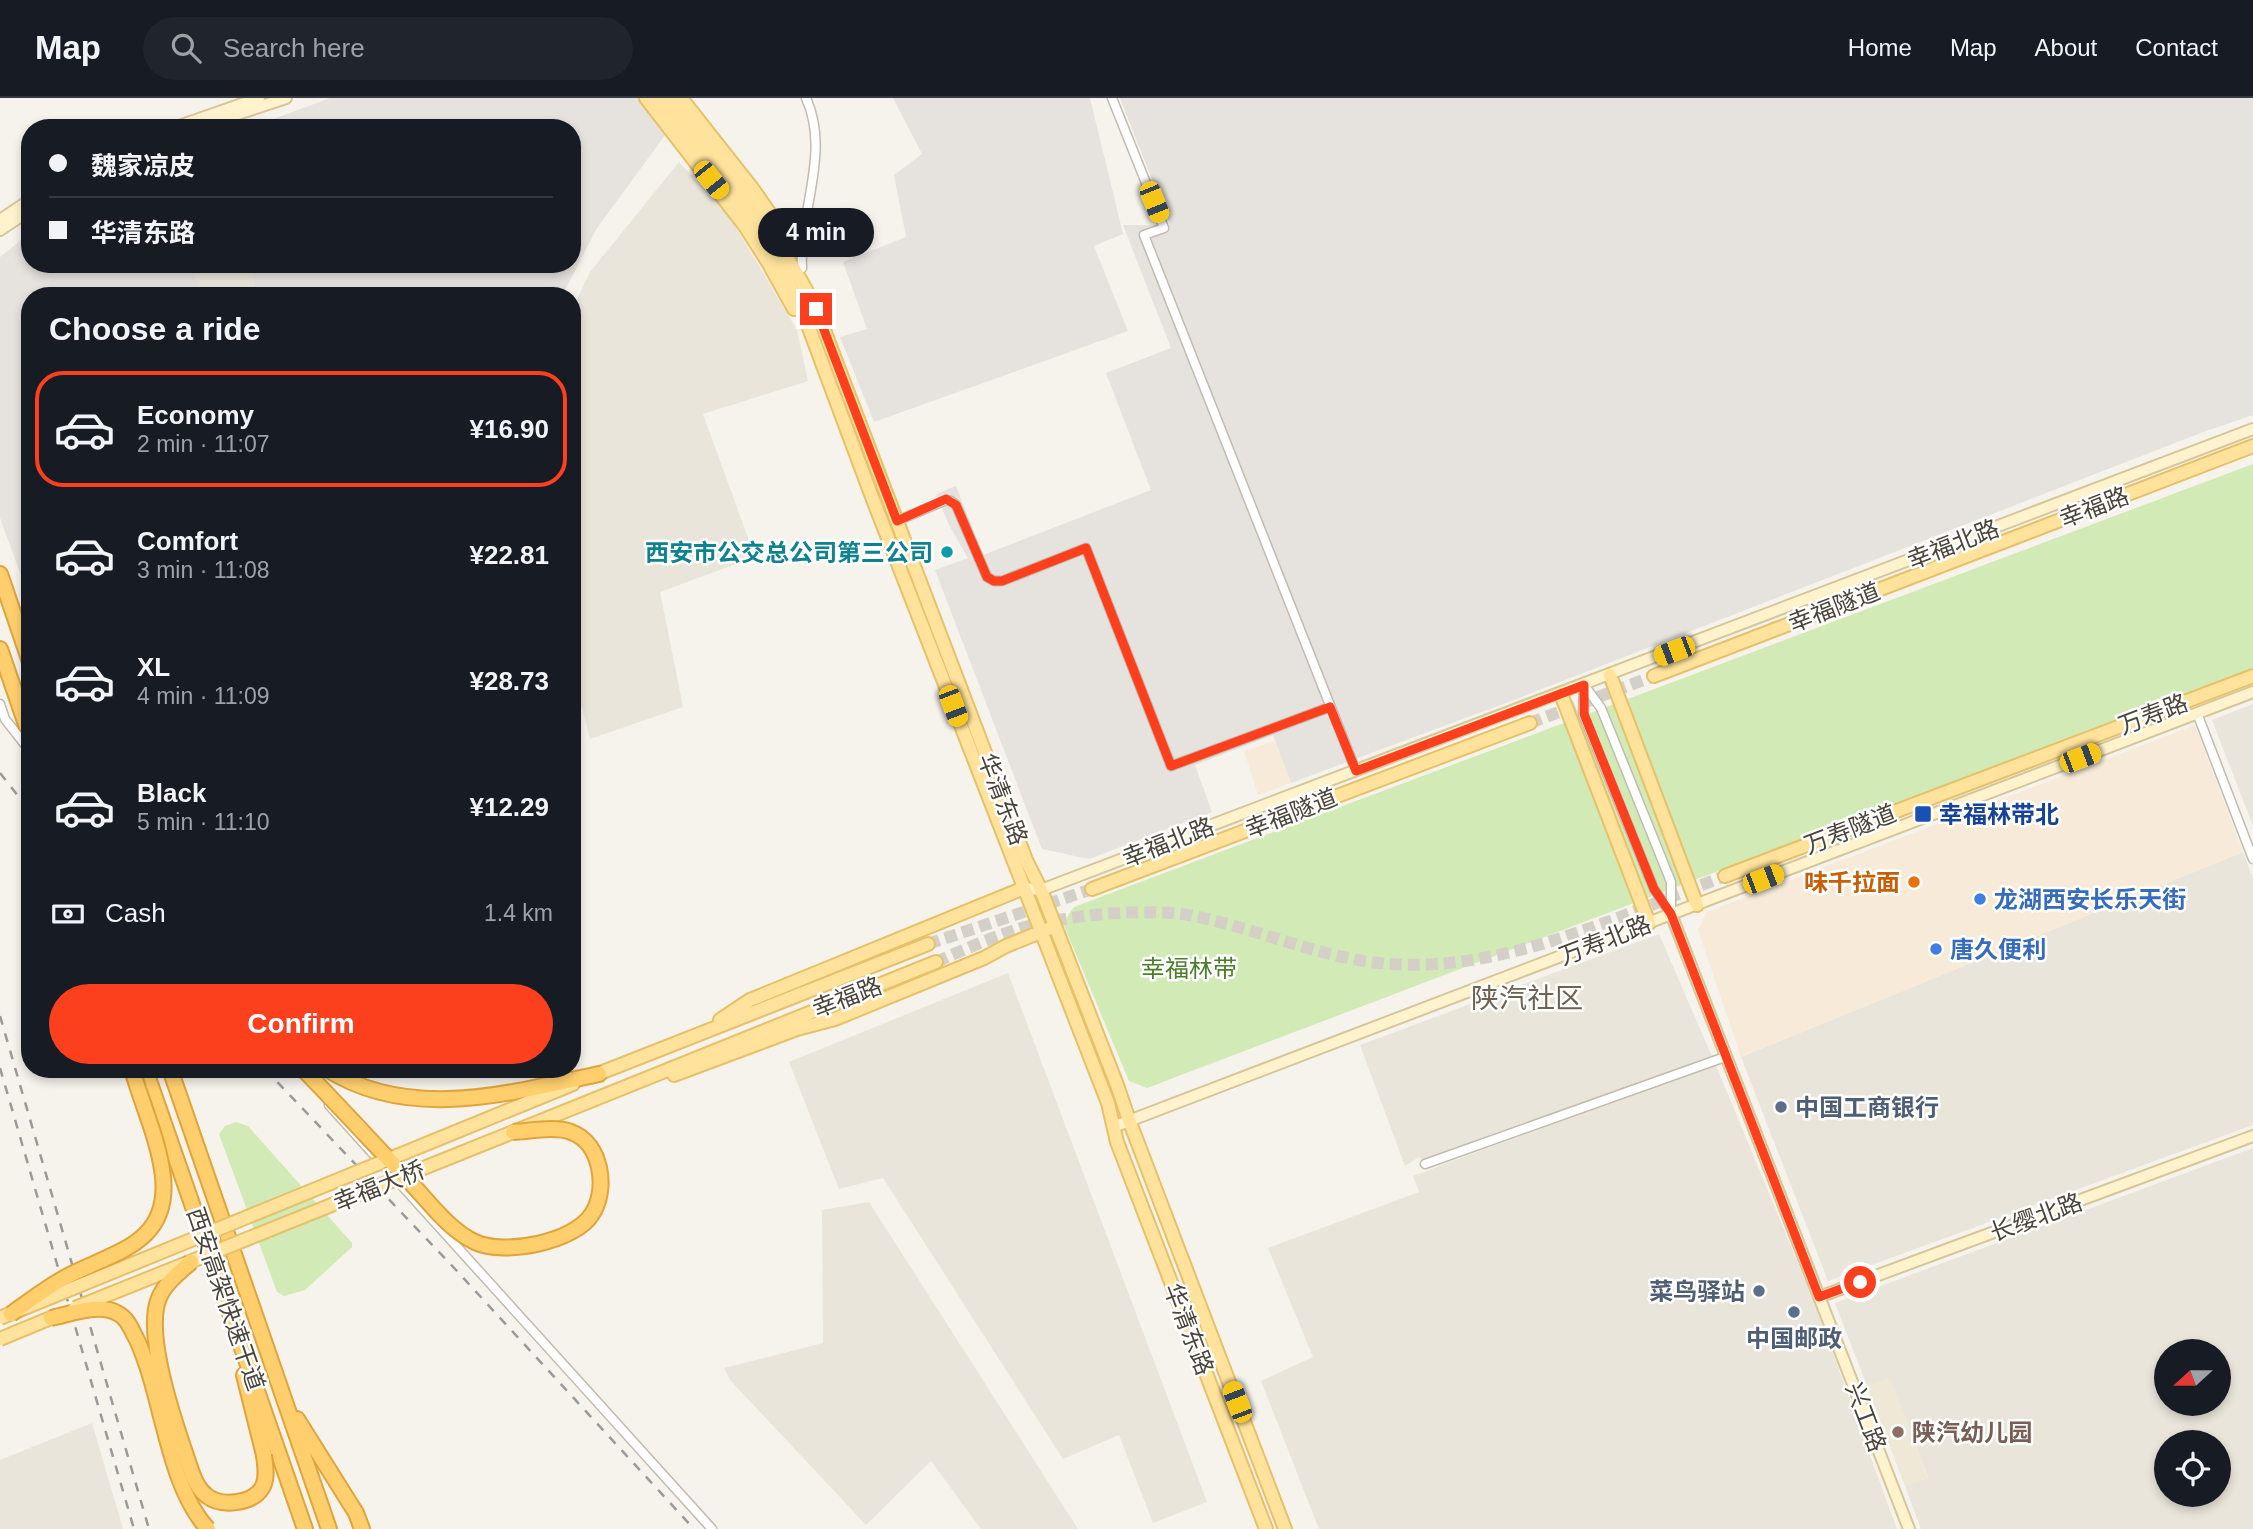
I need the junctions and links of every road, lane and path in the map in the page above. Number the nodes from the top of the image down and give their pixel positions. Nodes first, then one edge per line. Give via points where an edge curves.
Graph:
1 (259, 98) edge
2 (286, 98) edge
3 (646, 98) edge
4 (657, 98) edge
5 (669, 98) edge
6 (681, 98) edge
7 (806, 98) edge
8 (1112, 98) edge
9 (199, 119) edge
10 (223, 119) edge
11 (21, 206) edge
12 (21, 216) edge
13 (0, 220) edge
14 (0, 230) edge
15 (802, 268) junction
16 (822, 361) junction
17 (845, 384) junction
18 (2253, 429) edge
19 (2253, 446) edge
20 (897, 521) junction
21 (1979, 534) junction
22 (2021, 535) junction
23 (1935, 568) joint
24 (0, 574) edge
25 (21, 636) edge
26 (0, 649) edge
27 (1609, 675) junction
28 (1654, 676) tunnel mouth
29 (2253, 676) edge
30 (1584, 685) junction
31 (2253, 692) edge
32 (1561, 694) junction
33 (0, 704) edge
34 (1330, 707) junction
35 (21, 710) edge
36 (2197, 713) junction
37 (2144, 717) junction
38 (1530, 723) tunnel mouth
39 (21, 739) edge
40 (2104, 749) junction
41 (1356, 771) junction
42 (1936, 796) joint
43 (2253, 859) edge
44 (1725, 876) tunnel mouth
45 (1024, 888) junction
46 (1092, 888) tunnel mouth
47 (1041, 890) junction
48 (1697, 905) junction
49 (1671, 914) junction
50 (1649, 923) junction
51 (1055, 926) junction
52 (1041, 932) junction
53 (928, 944) tunnel mouth
54 (936, 962) tunnel mouth
55 (750, 1014) joint
56 (758, 1032) joint
57 (696, 1036) junction
58 (1725, 1057) junction
59 (599, 1074) junction
60 (135, 1078) edge
61 (148, 1078) edge
62 (173, 1078) edge
63 (312, 1078) edge
64 (340, 1078) edge
65 (580, 1078) edge
66 (581, 1078) edge
67 (622, 1088) junction
68 (327, 1103) dead end
69 (1129, 1120) junction
70 (1113, 1127) junction
71 (513, 1132) junction
72 (2253, 1136) edge
73 (1424, 1164) dead end
74 (191, 1262) junction
75 (224, 1292) junction
76 (1819, 1297) junction
77 (6, 1316) edge
78 (51, 1318) junction
79 (0, 1339) edge
80 (286, 1402) junction
81 (208, 1529) edge
82 (305, 1529) edge
83 (329, 1529) edge
84 (362, 1529) edge
85 (712, 1529) edge
86 (1266, 1529) edge
87 (1285, 1529) edge
88 (1909, 1529) edge

1 - 9 main road
2 - 10 main road
3 - 16 main road via 758,246
4 - 16 main road, 华清东路 via 769,247 794,292
5 - 17 main road, 华清东路 via 751,201 788,257 816,309
6 - 15 main road via 764,204
7 - 15 street via 817,149 802,232
8 - 34 street via 1164,228 1144,235
11 - 13 main road
12 - 14 main road
15 - 17 main road via 826,316
16 - 45 main road, 华清东路
17 - 20 main road, 华清东路
18 - 21 main road, 幸福北路
19 - 22 main road, 幸福路
20 - 34 street via 946,499 951,501 987,577 994,581 1086,548 1171,766
20 - 47 main road, 华清东路
21 - 22 main road
21 - 27 main road, 幸福北路
22 - 23 main road, 幸福路
23 - 28 main road, 幸福隧道
24 - 25 highway
26 - 35 highway
27 - 30 main road, 幸福北路
27 - 48 main road
29 - 37 main road, 万寿路
30 - 32 main road, 幸福北路
30 - 49 street, 兴工路 via 1584,714 1654,889
30 - 49 street, 兴工路 via 1601,708 1671,882
31 - 36 main road, 万寿北路
32 - 41 main road, 幸福北路
32 - 50 main road
33 - 39 street
34 - 41 street
36 - 40 main road, 万寿北路
36 - 43 street
37 - 40 main road
37 - 42 main road, 万寿路
38 - 46 main road, 幸福隧道
40 - 48 main road, 万寿北路
41 - 47 main road, 幸福北路
42 - 44 main road, 万寿隧道
45 - 47 main road, 幸福北路
45 - 52 main road, 华清东路
45 - 57 main road via 750,1000
47 - 51 main road, 华清东路
48 - 49 main road, 万寿北路
49 - 50 main road, 万寿北路
49 - 58 main road, 兴工路
50 - 69 main road, 万寿北路
51 - 52 main road
51 - 69 main road, 华清东路
52 - 67 main road via 835,1019 687,1071
52 - 70 main road, 华清东路 via 1108,1103
53 - 55 main road, 幸福路
54 - 56 main road, 幸福路
55 - 57 main road, 幸福大桥
56 - 67 main road, 幸福大桥
57 - 59 main road, 幸福大桥
58 - 73 street
58 - 76 main road, 兴工路
59 - 66 highway
59 - 77 main road, 幸福大桥, bridge
60 - 77 highway, bridge via 163,1179 155,1225 135,1242 66,1277
61 - 75 highway, 西安高架快速干道
62 - 80 highway, 西安高架快速干道
63 - 71 highway, bridge via 443,1217 473,1242 487,1247 518,1248 546,1241 586,1222 596,1207 599,1168 583,1139 563,1130
64 - 65 highway via 413,1099 441,1100 506,1094
67 - 71 main road, 幸福大桥, bridge
68 - 85 street
69 - 70 main road, 万寿北路
69 - 87 main road, 华清东路
70 - 86 main road, 华清东路
71 - 74 main road, 幸福大桥, bridge
72 - 76 main road, 长缨北路
74 - 75 highway, bridge via 172,1278 159,1298 154,1336 192,1473 208,1497 224,1502 254,1495 263,1486 266,1472
74 - 78 main road, 幸福大桥, bridge
75 - 82 highway, 西安高架快速干道
76 - 88 main road, 兴工路
78 - 79 main road, 幸福大桥, bridge
78 - 81 highway, bridge via 104,1310 120,1314 129,1324 150,1376 184,1490
80 - 83 highway, 西安高架快速干道
80 - 84 highway

